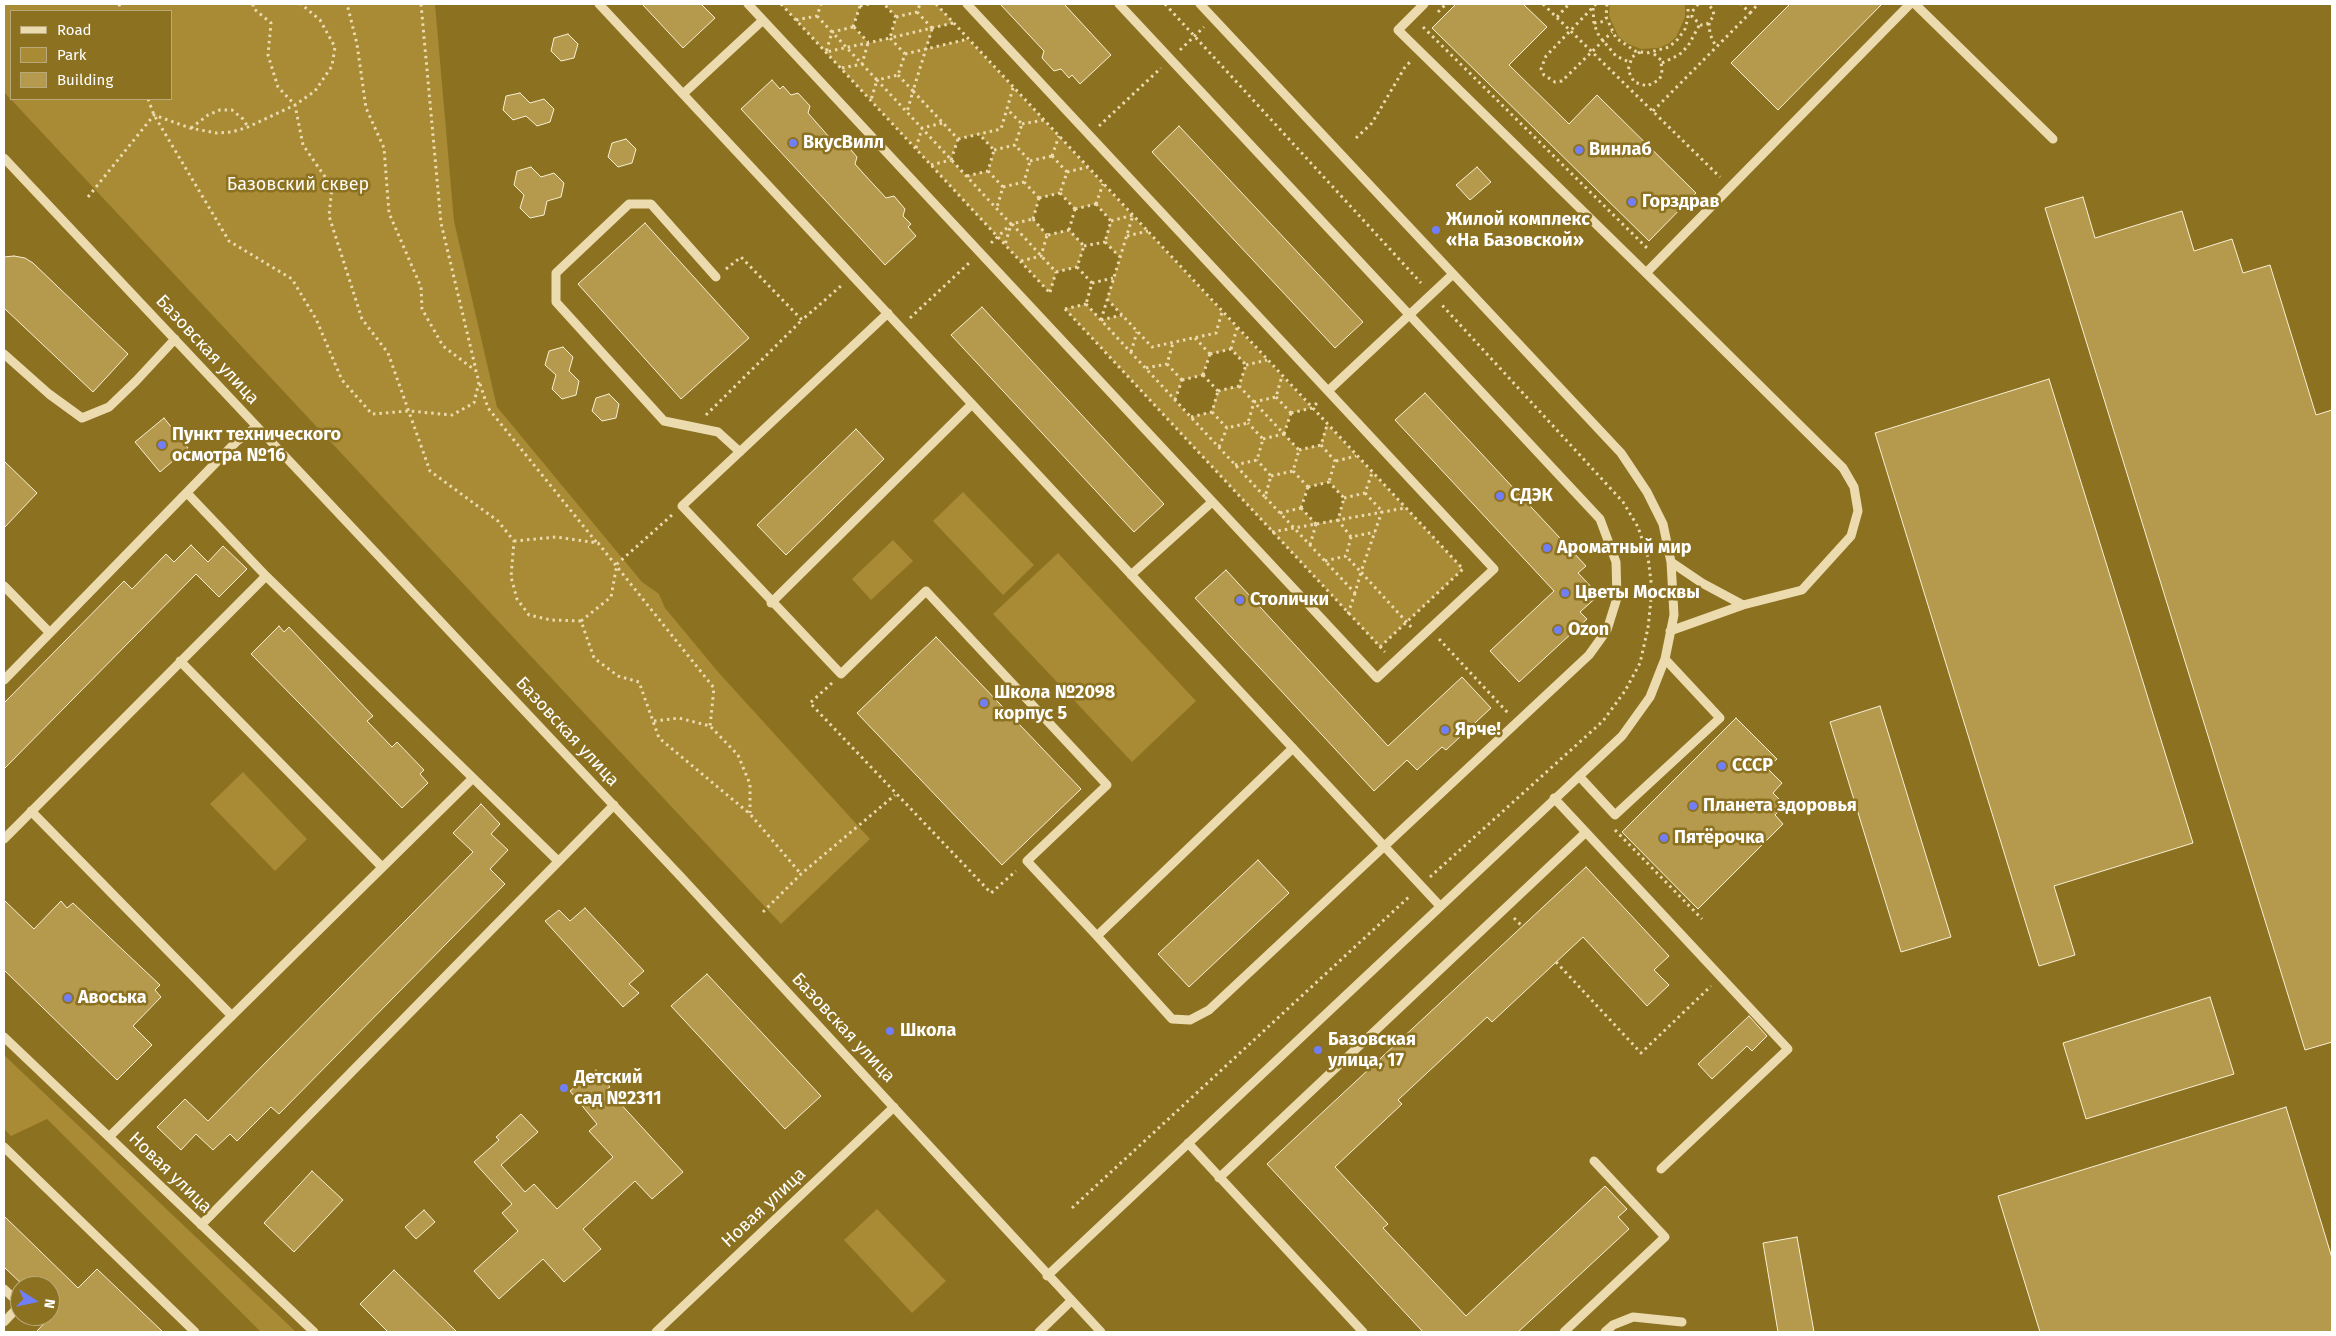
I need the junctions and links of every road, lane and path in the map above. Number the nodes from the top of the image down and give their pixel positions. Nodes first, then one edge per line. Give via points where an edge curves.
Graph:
1 (253, 4) edge
2 (301, 4) edge
3 (346, 4) edge
4 (421, 4) edge
5 (599, 4) edge
6 (748, 4) edge
7 (781, 4) edge
8 (821, 4) edge
9 (869, 4) edge
10 (884, 4) edge
11 (920, 4) edge
12 (936, 4) edge
13 (967, 4) edge
14 (1119, 4) edge
15 (1165, 4) edge
16 (1200, 4) edge
17 (1424, 4) edge
18 (1544, 4) edge
19 (1569, 4) edge
20 (1607, 4) edge
21 (1688, 4) edge
22 (1698, 4) edge
23 (1708, 4) edge
24 (1716, 4) edge
25 (1740, 4) edge
26 (1758, 4) edge
27 (1910, 4) edge
28 (1915, 4) edge
29 (859, 5) edge
30 (1594, 5) edge
31 (1713, 9) junction
32 (918, 12) junction
33 (1750, 13) junction
34 (817, 16) junction
35 (896, 17) junction
36 (1556, 17) junction
37 (1214, 18) junction
38 (763, 20) junction
39 (796, 20) junction
40 (1607, 20) junction
41 (1709, 22) junction
42 (954, 23) junction
43 (1594, 23) junction
44 (1700, 24) junction
45 (853, 27) junction
46 (1423, 27) dead end
47 (932, 28) junction
48 (1570, 30) junction
49 (832, 32) junction
50 (1612, 32) junction
51 (1194, 36) junction
52 (890, 38) junction
53 (968, 39) junction
54 (1602, 42) junction
55 (868, 43) junction
56 (1716, 47) junction
57 (847, 48) junction
58 (926, 49) junction
59 (1420, 51) junction
60 (826, 52) junction
61 (1592, 52) junction
62 (1641, 52) junction
63 (1652, 52) junction
64 (905, 54) junction
65 (1170, 59) junction
66 (1629, 62) junction
67 (1662, 63) junction
68 (862, 64) junction
69 (841, 68) junction
70 (898, 75) junction
71 (877, 80) junction
72 (1014, 87) junction
73 (913, 91) junction
74 (683, 94) junction
75 (148, 100) edge
76 (871, 101) junction
77 (295, 105) junction
78 (1007, 108) junction
79 (1653, 111) junction
80 (907, 112) junction
81 (154, 115) junction
82 (1044, 120) junction
83 (943, 123) junction
84 (1022, 124) junction
85 (248, 127) junction
86 (190, 128) junction
87 (922, 128) junction
88 (979, 134) junction
89 (1089, 135) junction
90 (1059, 136) junction
91 (1356, 138) dead end
92 (958, 139) junction
93 (2053, 139) dead end
94 (1015, 145) junction
95 (916, 149) junction
96 (994, 150) junction
97 (1072, 150) junction
98 (1052, 156) junction
99 (951, 160) junction
100 (1030, 161) junction
101 (6, 165) edge
102 (930, 165) junction
103 (1088, 167) junction
104 (988, 171) junction
105 (1067, 172) junction
106 (966, 176) junction
107 (1024, 182) junction
108 (1103, 183) junction
109 (1003, 187) junction
110 (1730, 187) junction
111 (1060, 193) junction
112 (88, 197) dead end
113 (1039, 198) junction
114 (1096, 204) junction
115 (996, 208) junction
116 (1075, 209) junction
117 (1133, 216) junction
118 (1033, 219) junction
119 (1111, 220) junction
120 (1011, 224) junction
121 (1069, 230) junction
122 (1148, 231) junction
123 (1047, 235) junction
124 (1126, 236) junction
125 (997, 237) junction
126 (1105, 242) junction
127 (1005, 245) junction
128 (1084, 246) junction
129 (980, 252) junction
130 (1041, 256) junction
131 (1120, 257) junction
132 (1659, 260) junction
133 (1020, 261) junction
134 (1077, 267) junction
135 (1056, 272) junction
136 (1646, 273) junction
137 (1453, 274) junction
138 (853, 276) junction
139 (716, 277) joint
140 (1114, 278) junction
141 (1092, 283) junction
142 (1432, 294) junction
143 (1107, 300) junction
144 (1086, 304) junction
145 (1222, 312) junction
146 (888, 313) junction
147 (1122, 315) junction
148 (1410, 316) junction
149 (802, 320) junction
150 (1101, 320) junction
151 (900, 327) junction
152 (1238, 328) junction
153 (1137, 332) junction
154 (1195, 338) junction
155 (174, 339) junction
156 (1173, 343) junction
157 (1231, 349) junction
158 (1131, 352) junction
159 (4, 354) edge
160 (1210, 354) junction
161 (1268, 360) junction
162 (1167, 364) junction
163 (1246, 365) junction
164 (1146, 368) junction
165 (476, 371) junction
166 (1203, 375) junction
167 (1282, 376) junction
168 (1182, 380) junction
169 (479, 382) junction
170 (1239, 386) junction
171 (1218, 391) junction
172 (1328, 392) junction
173 (1276, 397) junction
174 (1175, 401) junction
175 (1254, 402) junction
176 (972, 404) junction
177 (1312, 408) junction
178 (409, 411) junction
179 (1212, 412) junction
180 (1291, 413) junction
181 (1190, 417) junction
182 (1248, 423) junction
183 (1327, 424) junction
184 (256, 427) junction
185 (694, 427) junction
186 (1227, 428) junction
187 (1284, 434) junction
188 (1263, 439) junction
189 (1321, 445) junction
190 (1219, 448) junction
191 (1299, 450) junction
192 (740, 452) junction
193 (1357, 456) junction
194 (1257, 460) junction
195 (1335, 461) junction
196 (1235, 465) junction
197 (1293, 471) junction
198 (1372, 472) junction
199 (1271, 476) junction
200 (1329, 482) junction
201 (1308, 487) junction
202 (187, 493) junction
203 (1365, 493) junction
204 (1265, 497) junction
205 (1344, 498) junction
206 (1212, 502) junction
207 (682, 506) junction
208 (1301, 508) junction
209 (1405, 508) junction
210 (1382, 511) junction
211 (1280, 513) junction
212 (1338, 520) junction
213 (1316, 524) junction
214 (1294, 528) junction
215 (1272, 532) junction
216 (1375, 532) junction
217 (1351, 537) junction
218 (514, 541) junction
219 (598, 543) junction
220 (1310, 545) junction
221 (1346, 556) junction
222 (1325, 561) junction
223 (1671, 562) junction
224 (617, 564) junction
225 (1361, 572) junction
226 (1131, 575) junction
227 (266, 576) junction
228 (4, 586) edge
229 (1354, 593) junction
230 (771, 602) junction
231 (1743, 605) junction
232 (1348, 614) junction
233 (581, 621) junction
234 (1407, 622) junction
235 (1430, 629) junction
236 (1670, 631) junction
237 (50, 633) junction
238 (1665, 659) junction
239 (180, 661) junction
240 (841, 674) junction
241 (4, 680) edge
242 (654, 721) junction
243 (1517, 722) junction
244 (710, 726) junction
245 (1293, 748) junction
246 (1579, 776) junction
247 (472, 778) junction
248 (895, 795) junction
249 (1554, 798) junction
250 (614, 805) junction
251 (31, 812) junction
252 (750, 814) junction
253 (1613, 827) dead end
254 (1585, 833) junction
255 (4, 839) edge
256 (1384, 846) junction
257 (1027, 861) junction
258 (558, 862) junction
259 (382, 867) junction
260 (800, 874) junction
261 (1421, 885) junction
262 (1440, 906) junction
263 (763, 912) dead end
264 (1702, 919) dead end
265 (1097, 936) junction
266 (1556, 962) dead end
267 (1721, 977) junction
268 (232, 1016) junction
269 (4, 1037) edge
270 (894, 1107) junction
271 (109, 1137) junction
272 (1188, 1143) junction
273 (4, 1147) edge
274 (1594, 1161) dead end
275 (1661, 1169) dead end
276 (1219, 1178) junction
277 (1072, 1208) dead end
278 (201, 1225) junction
279 (1047, 1276) junction
280 (1071, 1301) junction
281 (1682, 1322) dead end
282 (195, 1332) edge
283 (314, 1332) edge
284 (656, 1332) edge
285 (1038, 1332) edge
286 (1101, 1332) edge
287 (1363, 1332) edge
288 (1564, 1332) edge
289 (1605, 1332) edge

1 - 77 path via 253,8 271,23 268,55 278,86
2 - 77 path via 320,20 335,47 332,66 315,90
3 - 165 path via 357,44 366,108 384,148 389,213 421,287 422,309 443,346
4 - 165 path via 441,223
5 - 74 street
6 - 38 street
7 - 39 path
8 - 34 path
9 - 29 path
10 - 35 path
11 - 32 path
12 - 42 path
13 - 89 street
14 - 65 street
15 - 51 path
16 - 37 street
17 - 59 street via 1398,30
18 - 36 path
19 - 36 path
20 - 40 path
21 - 63 path via 1685,29 1678,39 1670,46
22 - 44 path via 1692,17
23 - 31 path
24 - 31 path
25 - 33 path
26 - 33 path
27 - 110 street
28 - 93 street
29 - 45 path
30 - 43 path
30 - 48 path
31 - 41 path via 1714,16
32 - 35 path
32 - 47 path
33 - 56 path
34 - 39 path
34 - 49 path
35 - 52 path
36 - 48 path
37 - 51 path
37 - 137 street
38 - 74 street
38 - 129 street
39 - 60 path
40 - 43 path
40 - 50 path
41 - 44 path
41 - 56 path
42 - 47 path
42 - 53 path
43 - 54 path
44 - 67 path via 1688,46 1679,55
45 - 49 path
45 - 55 path
46 - 132 path
47 - 52 path
47 - 58 path
48 - 61 path
48 - 61 path via 1542,62 1544,75 1555,82 1562,81
49 - 57 path
49 - 60 path
50 - 54 path
50 - 62 path via 1625,46
51 - 65 path
51 - 142 path
52 - 55 path
52 - 64 path
53 - 58 path
53 - 72 path
54 - 61 path
54 - 66 path via 1616,56
55 - 57 path
55 - 68 path
56 - 79 path
57 - 60 path
57 - 68 path
58 - 64 path
58 - 73 path
59 - 91 path via 1405,67 1372,123
59 - 136 street
60 - 69 path
61 - 79 path
62 - 63 path
62 - 66 path
63 - 67 path
64 - 70 path
65 - 89 path
65 - 148 street
66 - 67 path via 1634,82 1647,86 1659,80
68 - 69 path
68 - 71 path
69 - 76 path
70 - 71 path
70 - 73 path
71 - 76 path
71 - 80 path
72 - 78 path
72 - 82 path
73 - 80 path
73 - 83 path
74 - 138 street
75 - 81 path
76 - 95 path
77 - 85 path
77 - 178 path via 303,145 332,187 329,216 362,319 388,353
78 - 84 path
78 - 88 path via 1001,129
79 - 110 path
80 - 87 path
81 - 86 path
81 - 112 path
81 - 178 path via 228,241 292,279 316,319 348,387 372,414
82 - 84 path
82 - 90 path
83 - 87 path
83 - 92 path
84 - 94 path
85 - 86 path via 216,133
85 - 86 path via 232,110 220,110
87 - 95 path
87 - 99 path
88 - 92 path
88 - 96 path
89 - 97 path
89 - 172 street
90 - 97 path
90 - 98 path
92 - 99 path
94 - 96 path
94 - 100 path
95 - 102 path
96 - 104 path
97 - 103 path
98 - 100 path
98 - 105 path
99 - 102 path
99 - 106 path
100 - 107 path
101 - 155 street, Базовская улица
102 - 125 path
103 - 105 path
103 - 108 path
104 - 106 path
104 - 109 path
105 - 111 path
106 - 115 path
107 - 109 path
107 - 113 path
108 - 114 path
108 - 117 path
109 - 115 path
110 - 132 street
111 - 113 path
111 - 116 path
113 - 118 path
114 - 116 path
114 - 119 path
115 - 120 path
116 - 121 path
117 - 119 path
117 - 122 path
117 - 124 path
118 - 120 path
118 - 123 path
119 - 126 path
120 - 125 path
120 - 127 path
120 - 130 path
121 - 123 path
121 - 128 path
122 - 124 path
122 - 145 path
123 - 130 path
124 - 131 path
125 - 127 path
125 - 129 path
126 - 128 path
126 - 131 path
127 - 133 path
128 - 134 path
129 - 151 path
129 - 206 street
130 - 133 path
130 - 135 path
131 - 140 path
132 - 136 street
133 - 135 path via 1050,293
134 - 135 path
134 - 141 path
136 - 231 street via 1843,468 1854,487 1858,511 1851,536 1802,590
137 - 142 street
137 - 223 street via 1620,453 1647,492 1663,524
138 - 146 street
138 - 149 path
139 - 149 path via 741,257
139 - 185 street via 651,204 629,204 556,273 556,302 664,421
140 - 141 path
140 - 143 path
141 - 144 path
142 - 148 street
142 - 261 path via 1623,502 1638,527 1648,557 1652,590 1640,663 1603,721
143 - 147 path
143 - 150 path
144 - 150 path
144 - 215 path via 1065,309
145 - 152 path
145 - 154 path via 1216,333
146 - 151 street
146 - 192 street
147 - 150 path
147 - 153 path
148 - 172 street
148 - 243 street via 1600,519 1616,562 1617,598 1607,630 1589,655
149 - 185 path
150 - 158 path
151 - 176 street
152 - 157 path
152 - 161 path
153 - 156 path via 1152,348
153 - 158 path
154 - 156 path
154 - 160 path
155 - 159 street via 109,407 82,418
155 - 184 street, Базовская улица
156 - 162 path
157 - 160 path
157 - 163 path
158 - 164 path
160 - 166 path
161 - 163 path
161 - 167 path
162 - 164 path
162 - 168 path
163 - 170 path
164 - 174 path
165 - 169 path
166 - 168 path
166 - 171 path
167 - 173 path
167 - 177 path
168 - 174 path
169 - 178 path via 474,403 452,415
169 - 219 path via 488,408
170 - 171 path
170 - 175 path
171 - 179 path
172 - 235 street via 1494,569
173 - 175 path
173 - 180 path
174 - 181 path
175 - 182 path
175 - 187 path
176 - 226 street
176 - 230 street
177 - 180 path
177 - 183 path
178 - 218 path via 430,471 498,521
179 - 181 path
179 - 186 path
180 - 187 path
181 - 190 path
182 - 186 path
182 - 188 path
183 - 189 path
183 - 193 path
184 - 202 street via 236,442
184 - 250 street, Базовская улица
185 - 192 street via 718,432
186 - 190 path
187 - 188 path
187 - 191 path
188 - 194 path
189 - 191 path
189 - 195 path
190 - 196 path
191 - 197 path
192 - 207 street
193 - 195 path
193 - 198 path
194 - 196 path
194 - 199 path
195 - 200 path
196 - 204 path
197 - 199 path
197 - 201 path
198 - 203 path
198 - 209 path
199 - 204 path
200 - 201 path
200 - 205 path
201 - 208 path
202 - 227 street
202 - 237 street
203 - 205 path
203 - 210 path
204 - 211 path
205 - 212 path
206 - 226 street
206 - 235 street via 1377,678
207 - 224 path
207 - 230 street
208 - 211 path
208 - 213 path
209 - 210 path
209 - 234 path via 1463,570
210 - 212 path
210 - 216 path
211 - 214 path
212 - 213 path
212 - 217 path
213 - 214 path
213 - 220 path
214 - 215 path
214 - 220 path
215 - 232 path
216 - 217 path
216 - 225 path
217 - 221 path
218 - 219 path via 556,537
218 - 233 path via 511,577 517,599 529,615
219 - 224 path
220 - 222 path
221 - 222 path
221 - 225 path
222 - 229 path
223 - 231 street
223 - 236 street via 1674,614
224 - 233 path via 611,598
224 - 244 path via 714,688
225 - 229 path
225 - 234 path
226 - 245 street
227 - 239 street
227 - 247 street
228 - 237 street
229 - 232 path
230 - 240 street
231 - 236 street
232 - 234 path via 1380,647
233 - 242 path via 594,658 618,676 639,682
235 - 243 path
236 - 238 street
237 - 241 street
238 - 246 street via 1650,697 1627,728
238 - 246 street via 1720,718 1615,815
239 - 251 street
239 - 259 street
240 - 248 path via 810,703
240 - 257 street via 926,591 1107,786
242 - 244 path via 679,718
242 - 252 path via 660,738
243 - 256 street
244 - 252 path via 738,754 750,784
245 - 256 street
245 - 265 street
246 - 249 street
247 - 258 street
247 - 259 street
248 - 257 path via 991,893
248 - 260 path
249 - 254 street
249 - 262 street
250 - 258 street
250 - 270 street, Базовская улица
251 - 255 street
251 - 268 street
252 - 260 path
253 - 264 path
254 - 267 street
254 - 276 street
256 - 261 street
256 - 265 street via 1209,1010 1190,1020 1172,1019
257 - 265 street
258 - 278 street
259 - 268 street
260 - 263 path
261 - 262 street
261 - 277 path
262 - 272 street
266 - 267 path via 1641,1053
267 - 275 street via 1788,1049
268 - 271 street
269 - 271 street, Новая улица
270 - 279 street, Базовская улица
270 - 284 street, Новая улица
271 - 278 street, Новая улица
272 - 276 street
272 - 279 street
273 - 282 street
274 - 288 street via 1665,1237
276 - 287 street
278 - 283 street, Новая улица
279 - 280 street, Базовская улица
280 - 285 street
280 - 286 street, Базовская улица
281 - 289 street via 1633,1317

